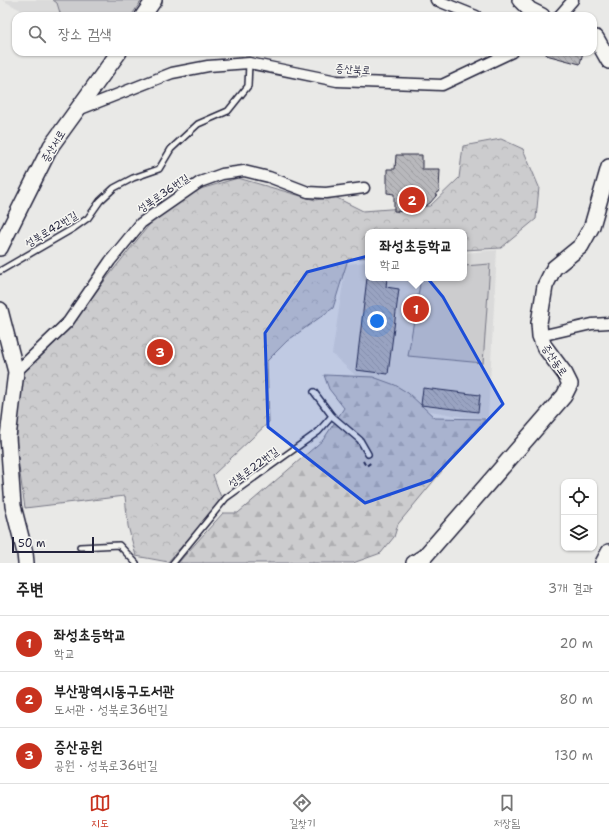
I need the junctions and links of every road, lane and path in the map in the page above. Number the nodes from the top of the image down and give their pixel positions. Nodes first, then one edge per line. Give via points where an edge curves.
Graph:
1 (154, 0) edge
2 (436, 0) edge
3 (573, 0) edge
4 (146, 12) edge
5 (466, 12) edge
6 (563, 12) edge
7 (597, 40) edge
8 (597, 43) edge
9 (609, 48) edge
10 (116, 56) edge
11 (504, 56) edge
12 (609, 61) edge
13 (249, 62) junction
14 (74, 112) junction
15 (609, 167) edge
16 (364, 188) dead end
17 (0, 248) edge
18 (0, 271) edge
19 (0, 310) edge
20 (609, 323) edge
21 (540, 336) junction
22 (16, 372) junction
23 (314, 392) dead end
24 (332, 416) junction
25 (368, 454) dead end
26 (80, 547) dead end
27 (609, 552) edge
28 (26, 563) edge
29 (136, 563) edge
30 (173, 563) edge
31 (414, 563) edge
32 (603, 563) edge

1 - 4 street
2 - 5 street
3 - 6 street
7 - 9 street
8 - 12 street
10 - 14 street, 증산서로
11 - 13 street, 증산북로 via 442,85 337,81
13 - 14 street, 증산북로 via 172,73
13 - 18 lane, 성북로42번길 via 248,86 228,111 198,124 171,149 159,169 114,188 100,201 88,218
14 - 17 street, 증산서로 via 51,146
15 - 21 street, 증산동로 via 592,226 580,246 554,268 546,286 539,323
16 - 22 street, 성북로36번길 via 326,193 308,192 269,177 244,171 222,174 200,182 141,223 110,261 68,322
19 - 22 street
20 - 21 street via 592,324
21 - 31 street, 증산동로 via 570,384 564,396 425,556
22 - 28 street via 8,437 13,506
23 - 24 lane
24 - 25 lane via 360,440
24 - 30 lane, 성북로22번길 via 318,432 226,498
26 - 29 lane via 119,545
27 - 32 street

